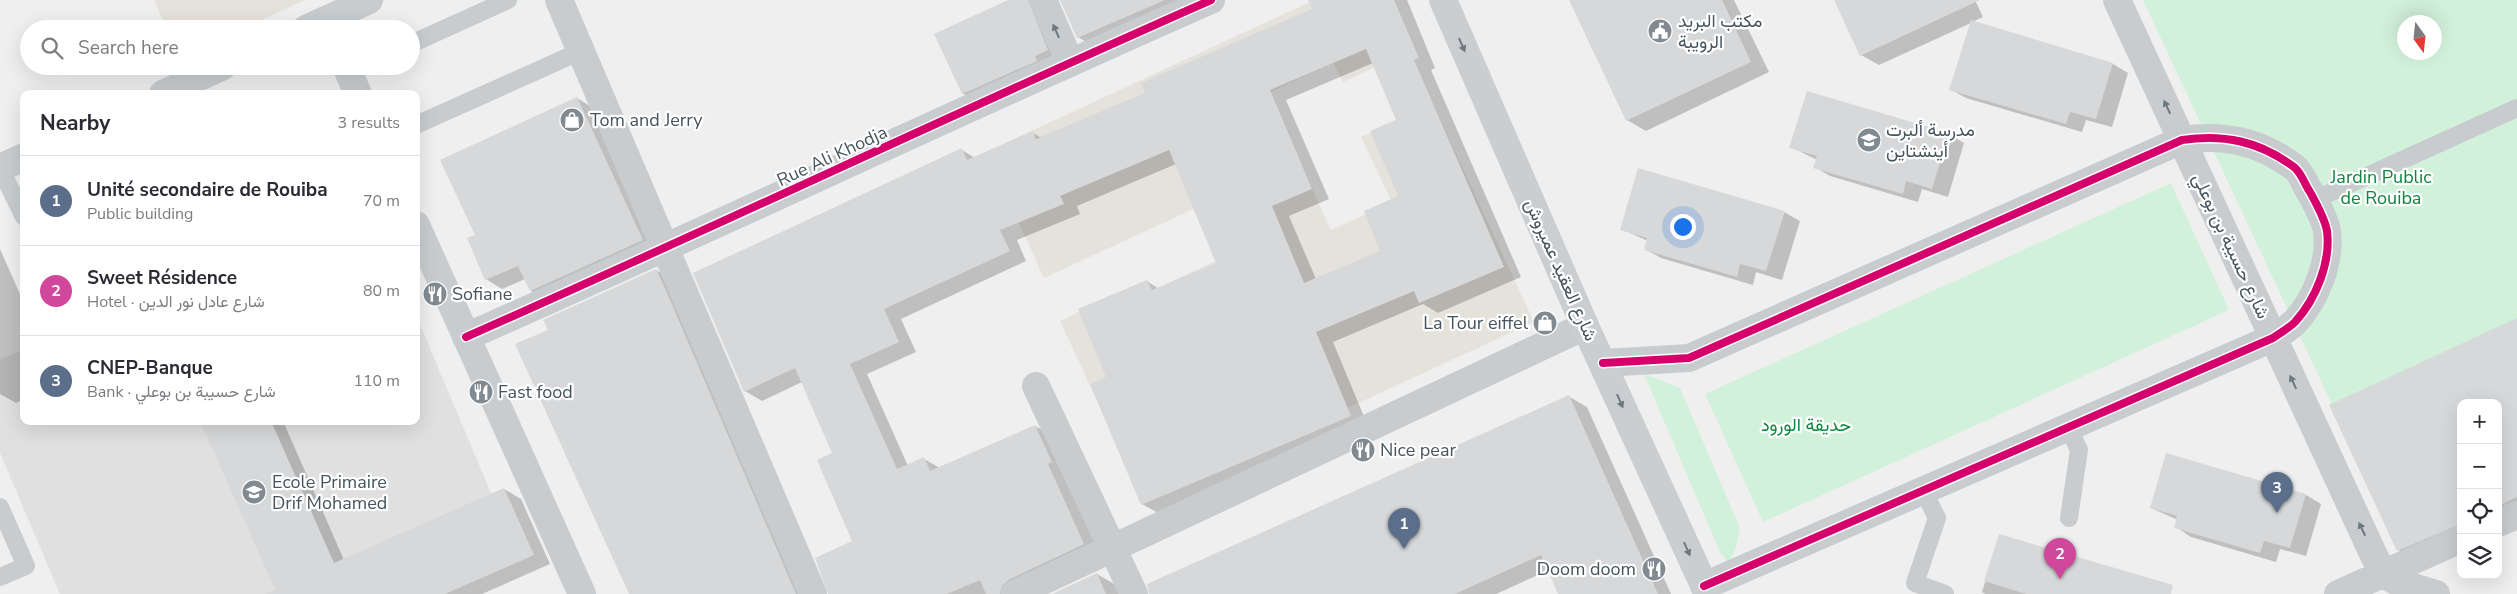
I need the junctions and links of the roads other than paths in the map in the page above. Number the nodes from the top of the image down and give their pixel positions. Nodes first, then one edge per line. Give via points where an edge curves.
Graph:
1 (369, 0) edge
2 (508, 0) edge
3 (559, 0) edge
4 (1042, 0) edge
5 (1211, 0) edge
6 (1443, 0) edge
7 (2117, 0) edge
8 (331, 20) edge
9 (420, 40) edge
10 (581, 51) junction
11 (1070, 62) junction
12 (204, 75) edge
13 (172, 90) edge
14 (2517, 108) edge
15 (420, 123) edge
16 (2182, 140) junction
17 (20, 159) edge
18 (0, 168) edge
19 (2314, 200) junction
20 (20, 209) edge
21 (420, 234) edge
22 (667, 249) junction
23 (1585, 326) junction
24 (466, 337) junction
25 (2273, 338) junction
26 (1603, 363) junction
27 (1036, 386) dead end
28 (2068, 427) junction
29 (1923, 490) junction
30 (0, 507) edge
31 (2517, 514) edge
32 (2069, 518) dead end
33 (2502, 521) edge
34 (2457, 541) edge
35 (1113, 548) junction
36 (2382, 573) junction
37 (0, 577) edge
38 (1706, 590) edge
39 (582, 594) edge
40 (813, 594) edge
41 (1015, 594) edge
42 (1134, 594) edge
43 (1945, 594) edge
44 (2338, 594) edge
45 (2436, 594) edge

1 - 8 street
2 - 9 lane
3 - 10 street
11 -> 4 street
5 - 11 street, Rue Ali Khodja
6 -> 23 main road, شارع العقيد عميروش
16 -> 7 street, شارع حسيبة بن بوعلي
10 - 15 lane
10 - 22 street
11 - 22 street, Rue Ali Khodja
12 - 13 street
14 - 19 lane
16 - 19 street via 2229,138 2267,151 2296,168
16 - 25 street, شارع حسيبة بن بوعلي
16 - 26 street via 1689,358
17 - 18 street
18 - 20 lane
19 - 25 street via 2327,230 2325,269 2308,305 2294,323
21 - 24 street
22 - 24 street, Rue Ali Khodja
22 - 40 street
23 - 26 main road, شارع العقيد عميروش
23 - 35 street
24 - 39 street
25 - 28 street
36 -> 25 street, شارع حسيبة بن بوعلي
26 -> 38 main road, شارع العقيد عميروش
27 - 35 street
28 - 29 street
28 - 32 lane via 2079,450
29 - 38 street
29 - 43 lane via 1937,518 1915,583
30 - 37 lane via 26,566
31 - 33 street
34 - 36 street
35 - 41 street
35 - 42 street
36 - 44 street
36 - 45 street via 2399,583

